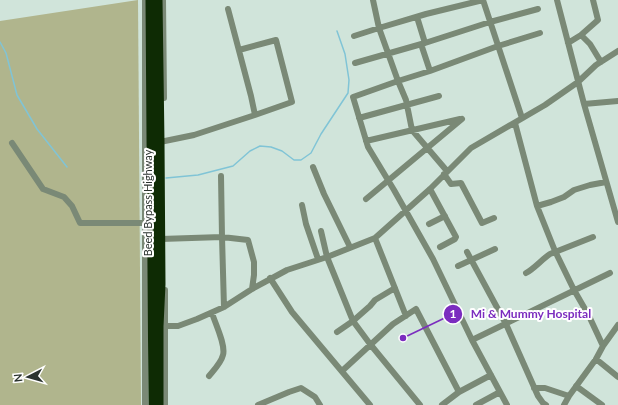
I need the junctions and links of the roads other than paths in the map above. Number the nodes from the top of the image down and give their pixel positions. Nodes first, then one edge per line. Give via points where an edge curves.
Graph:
1 (145, 0) edge
2 (150, 0) edge
3 (158, 0) edge
4 (163, 0) edge
5 (373, 0) edge
6 (483, 0) edge
7 (557, 0) edge
8 (593, 0) edge
9 (538, 8) dead end
10 (228, 9) dead end
11 (417, 17) junction
12 (490, 22) junction
13 (379, 28) junction
14 (540, 33) dead end
15 (581, 35) junction
16 (354, 36) dead end
17 (568, 43) junction
18 (423, 44) junction
19 (498, 46) junction
20 (239, 50) junction
21 (618, 51) edge
22 (388, 53) junction
23 (355, 62) dead end
24 (601, 62) junction
25 (430, 71) junction
26 (155, 76) junction
27 (398, 80) junction
28 (578, 82) junction
29 (439, 96) dead end
30 (618, 101) edge
31 (584, 104) junction
32 (407, 105) junction
33 (255, 116) junction
34 (359, 118) junction
35 (522, 118) junction
36 (515, 123) junction
37 (412, 130) junction
38 (162, 141) junction
39 (366, 141) junction
40 (12, 143) dead end
41 (427, 147) junction
42 (313, 168) dead end
43 (446, 173) junction
44 (221, 176) dead end
45 (388, 180) junction
46 (606, 182) junction
47 (430, 189) junction
48 (366, 199) dead end
49 (302, 206) dead end
50 (536, 206) junction
51 (406, 211) junction
52 (445, 216) junction
53 (494, 218) dead end
54 (618, 222) edge
55 (148, 223) junction
56 (429, 224) dead end
57 (321, 231) dead end
58 (222, 237) junction
59 (592, 237) dead end
60 (375, 238) junction
61 (163, 239) junction
62 (350, 247) junction
63 (440, 247) dead end
64 (495, 249) dead end
65 (555, 251) junction
66 (467, 252) dead end
67 (327, 257) junction
68 (318, 259) junction
69 (472, 260) junction
70 (458, 266) dead end
71 (526, 273) dead end
72 (610, 274) dead end
73 (270, 278) junction
74 (395, 288) junction
75 (252, 289) junction
76 (574, 290) junction
77 (224, 307) junction
78 (212, 313) junction
79 (406, 316) junction
80 (353, 321) junction
81 (506, 324) junction
82 (618, 325) edge
83 (155, 326) junction
84 (336, 332) dead end
85 (472, 340) junction
86 (370, 344) junction
87 (603, 346) junction
88 (596, 359) junction
89 (342, 371) junction
90 (491, 374) junction
91 (209, 376) dead end
92 (618, 377) edge
93 (576, 386) junction
94 (534, 388) junction
95 (460, 392) junction
96 (500, 392) junction
97 (570, 396) junction
98 (145, 405) edge
99 (152, 405) edge
100 (160, 405) edge
101 (165, 405) edge
102 (258, 405) edge
103 (320, 405) edge
104 (370, 405) edge
105 (420, 405) edge
106 (442, 405) edge
107 (476, 405) edge
108 (507, 405) edge
109 (546, 405) edge
110 (564, 405) edge
111 (602, 405) edge

1 - 26 street
2 - 26 highway, Beed Bypass Highway
3 - 26 highway, Beed Bypass Highway
4 - 26 street
5 - 13 street
6 - 11 street
6 - 12 street
7 - 17 street
8 - 15 street via 598,20
9 - 12 street
10 - 20 street
11 - 13 street
11 - 18 street
12 - 18 street
12 - 19 street
13 - 16 street
13 - 22 street
14 - 19 street
15 - 17 street
15 - 24 street
17 - 28 street
18 - 22 street
18 - 25 street
19 - 25 street
19 - 35 street
20 - 33 street
20 - 33 street via 276,40 292,102
21 - 24 street
22 - 23 street
22 - 27 street
24 - 28 street
25 - 27 street
26 - 38 highway, Beed Bypass Highway
26 - 55 highway, Beed Bypass Highway via 148,130
27 - 32 street
27 - 34 street via 353,96
28 - 31 street
28 - 35 street via 546,105
29 - 32 street
30 - 31 street
31 - 46 street
32 - 34 street
32 - 37 street
33 - 38 street via 194,135
34 - 39 street
35 - 36 street
36 - 43 street via 471,148
36 - 50 street
37 - 39 street
37 - 41 street
37 - 41 street via 462,119
38 - 61 highway, Beed Bypass Highway
39 - 45 street
40 - 55 street via 43,189 64,197 72,206 80,223
41 - 43 street
41 - 45 street
42 - 62 street
43 - 47 street
43 - 53 street via 451,184 461,183 482,223
44 - 58 street
45 - 48 street
45 - 51 street
46 - 50 street via 574,190 551,202
46 - 54 street
47 - 51 street
47 - 52 street
49 - 68 street
50 - 65 street
51 - 60 street
51 - 85 street via 433,259
52 - 56 street
52 - 63 street via 456,238
55 - 83 highway, Beed Bypass Highway
57 - 67 street
58 - 61 street
58 - 75 street via 248,240 254,262
58 - 77 street
59 - 65 street
60 - 62 street
60 - 74 street
61 - 83 highway, Beed Bypass Highway via 161,284
62 - 67 street
64 - 69 street
65 - 71 street
65 - 76 street
66 - 69 street
67 - 68 street
67 - 80 street
68 - 73 street
69 - 70 street
69 - 81 street
72 - 76 street
73 - 75 street
73 - 89 street via 292,312
74 - 79 street
74 - 80 street via 375,300
75 - 77 street
76 - 81 street
76 - 87 street
77 - 78 street
78 - 83 street via 178,326
78 - 91 street via 222,339 224,354
79 - 86 street
79 - 95 street via 416,309
80 - 84 street
80 - 86 street
81 - 85 street
81 - 94 street
82 - 87 street
83 - 98 street
83 - 99 highway, Beed Bypass Highway
83 - 100 highway, Beed Bypass Highway
83 - 101 street
85 - 90 street
86 - 89 street
86 - 105 street
87 - 88 street
88 - 92 street
88 - 93 street
89 - 104 street
90 - 95 street
90 - 96 street
93 - 97 street
93 - 111 street
94 - 97 street via 545,388
94 - 109 street
95 - 106 street
96 - 107 street
96 - 108 street
97 - 110 street
102 - 103 street via 301,388 315,397

